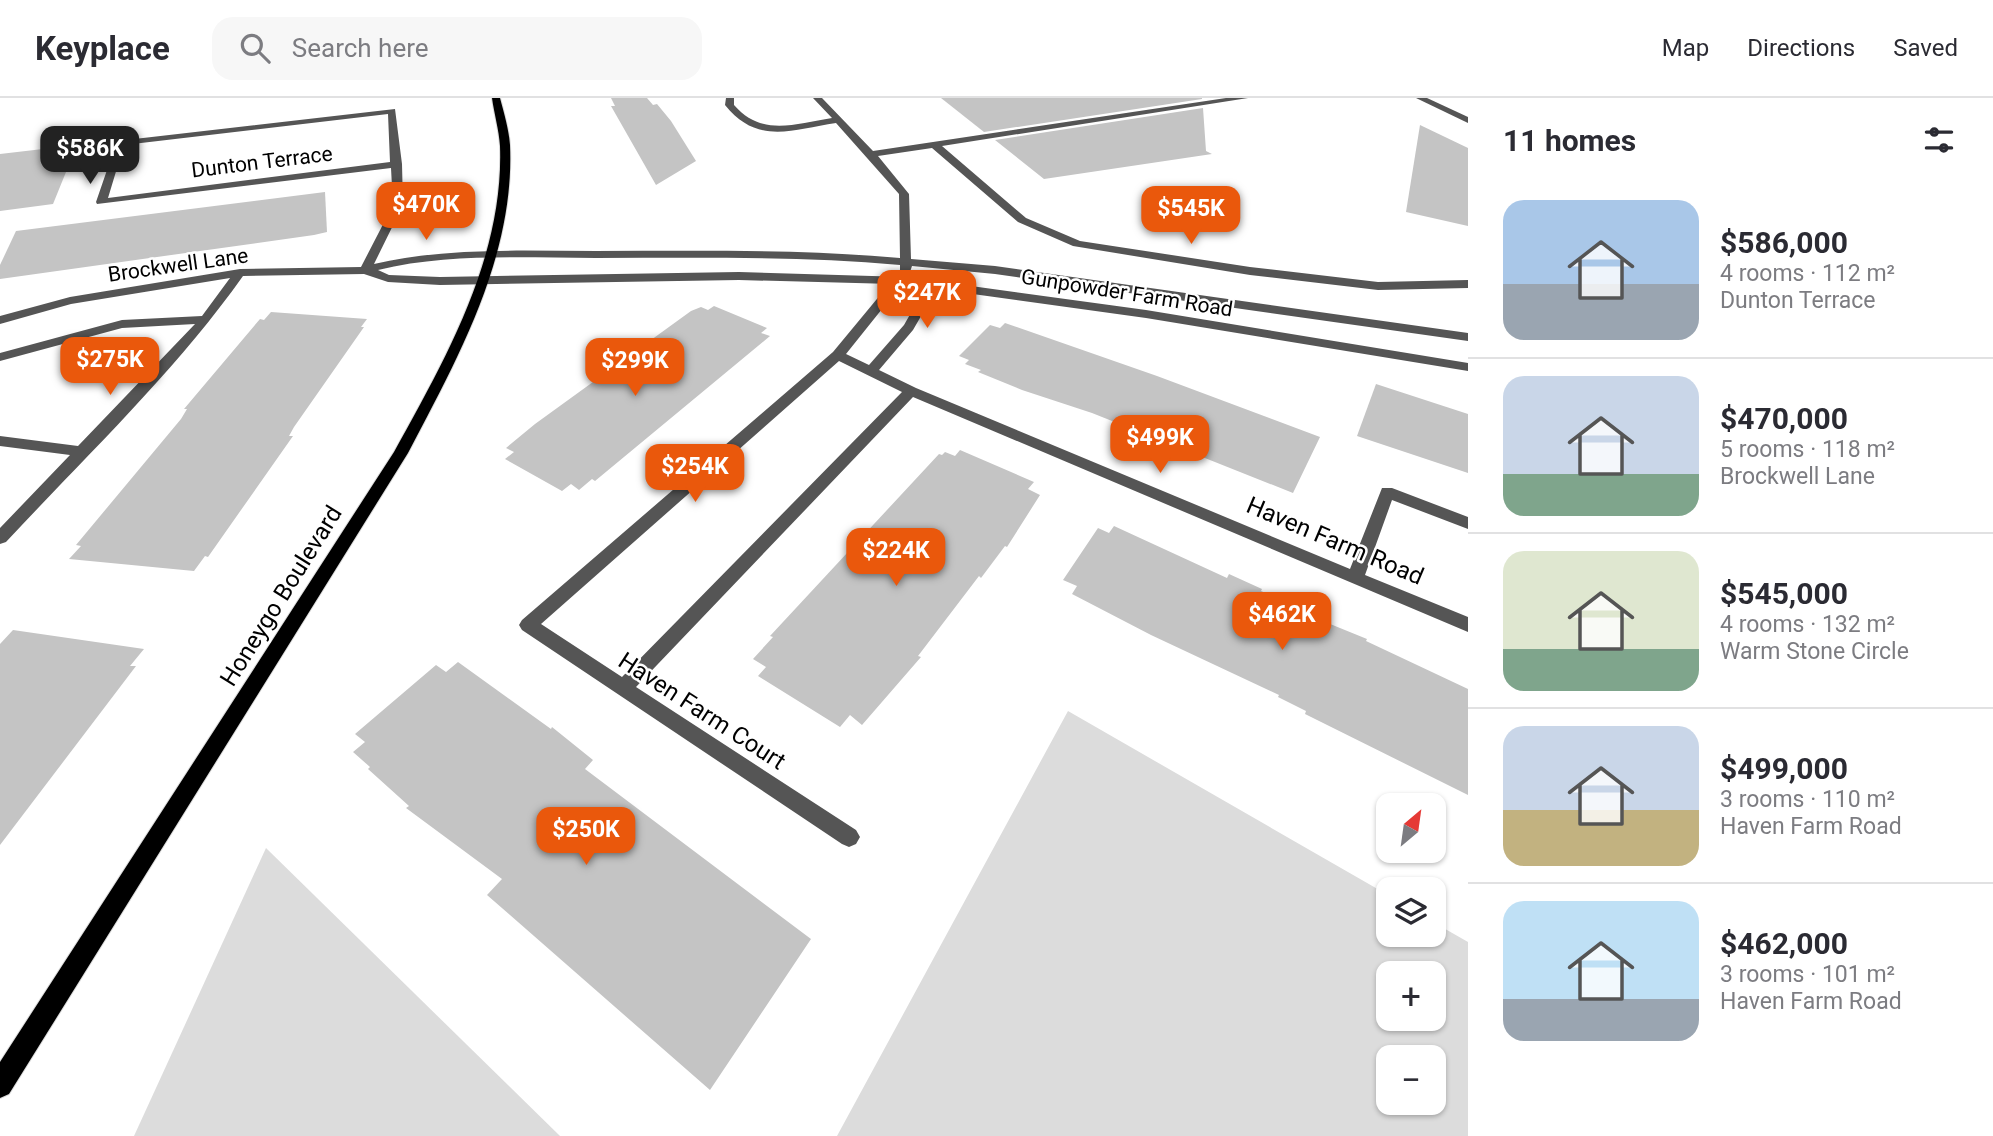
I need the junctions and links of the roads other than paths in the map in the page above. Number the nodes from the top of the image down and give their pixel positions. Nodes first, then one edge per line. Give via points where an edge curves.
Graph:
1 (496, 98) edge
2 (730, 98) edge
3 (817, 98) edge
4 (1244, 98) edge
5 (1419, 98) edge
6 (839, 120) junction
7 (1468, 120) edge
8 (936, 146) junction
9 (871, 154) junction
10 (397, 163) junction
11 (492, 255) junction
12 (905, 261) junction
13 (365, 270) junction
14 (240, 274) junction
15 (484, 280) junction
16 (906, 281) junction
17 (1468, 284) edge
18 (0, 320) edge
19 (206, 320) junction
20 (1468, 337) edge
21 (838, 355) junction
22 (0, 358) edge
23 (1468, 367) edge
24 (872, 370) junction
25 (911, 391) junction
26 (0, 442) edge
27 (82, 452) junction
28 (1468, 523) edge
29 (0, 538) edge
30 (1356, 576) junction
31 (1468, 625) edge
32 (623, 688) junction
33 (849, 837) dead end
34 (0, 1085) edge

1 - 11 main road, Honeygo Boulevard via 504,147 503,200
2 - 6 street via 729,105 745,122 760,127
3 - 6 street
4 - 8 street
5 - 7 street
6 - 9 street
8 - 9 street
8 - 17 street via 1022,220 1077,244 1378,286
9 - 12 street via 904,194
10 - 10 street, Dunton Terrace via 392,111 120,144 101,202
10 - 13 street, Dunton Terrace via 398,205
11 - 12 street, Gunpowder Farm Road via 780,254
11 - 13 street, Brockwell Lane via 410,259
11 - 15 main road, Honeygo Boulevard
12 - 16 street
12 - 20 street, Gunpowder Farm Road
13 - 14 street, Brockwell Lane
13 - 15 street, Brockwell Lane via 388,278
14 - 18 street, Brockwell Lane via 70,301
14 - 19 street
15 - 16 street, Gunpowder Farm Road via 740,276
15 - 34 main road, Honeygo Boulevard via 453,356 401,453
16 - 21 street via 890,290
16 - 23 street, Gunpowder Farm Road via 1146,314
16 - 24 street via 922,304 909,327
19 - 22 street via 122,324
19 - 27 street
21 - 24 street, Haven Farm Road
21 - 32 street, Haven Farm Court via 528,625
24 - 25 street, Haven Farm Road
25 - 30 street, Haven Farm Road
25 - 32 street
26 - 27 street
27 - 29 street
28 - 30 street via 1387,492
30 - 31 street, Haven Farm Road
32 - 33 street, Haven Farm Court

